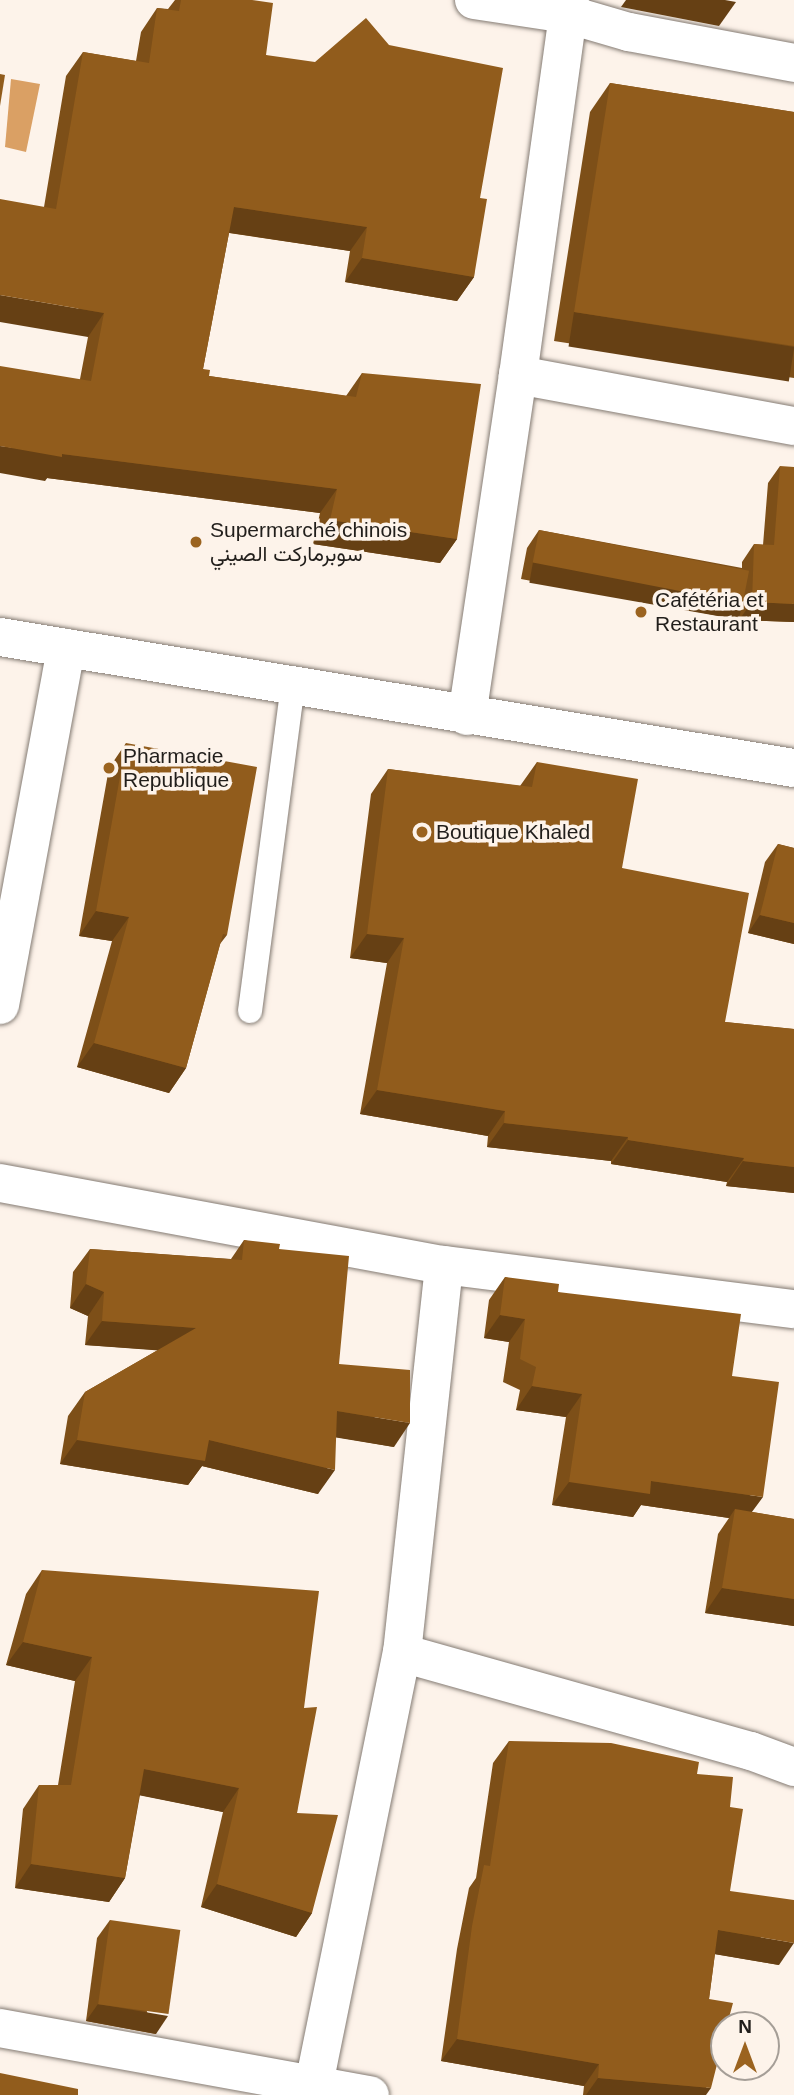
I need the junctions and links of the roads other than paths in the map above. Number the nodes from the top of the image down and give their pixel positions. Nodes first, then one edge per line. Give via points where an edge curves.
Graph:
1 (474, 0) edge
2 (568, 7) edge
3 (794, 63) edge
4 (518, 375) junction
5 (794, 426) edge
6 (0, 637) edge
7 (66, 648) junction
8 (293, 684) junction
9 (467, 716) junction
10 (794, 768) edge
11 (0, 1005) edge
12 (250, 1011) dead end
13 (0, 1183) edge
14 (444, 1265) junction
15 (794, 1309) edge
16 (402, 1653) junction
17 (794, 1767) edge
18 (0, 2028) edge
19 (314, 2084) junction
20 (370, 2095) edge

1 - 2 street
2 - 3 street via 629,32
2 - 4 street
4 - 5 street
4 - 9 street
6 - 7 street
7 - 8 street
7 - 11 street
8 - 9 street
8 - 12 lane
9 - 10 street
13 - 14 street
14 - 15 street
14 - 16 street
16 - 17 street
16 - 19 street
18 - 19 street
19 - 20 street

